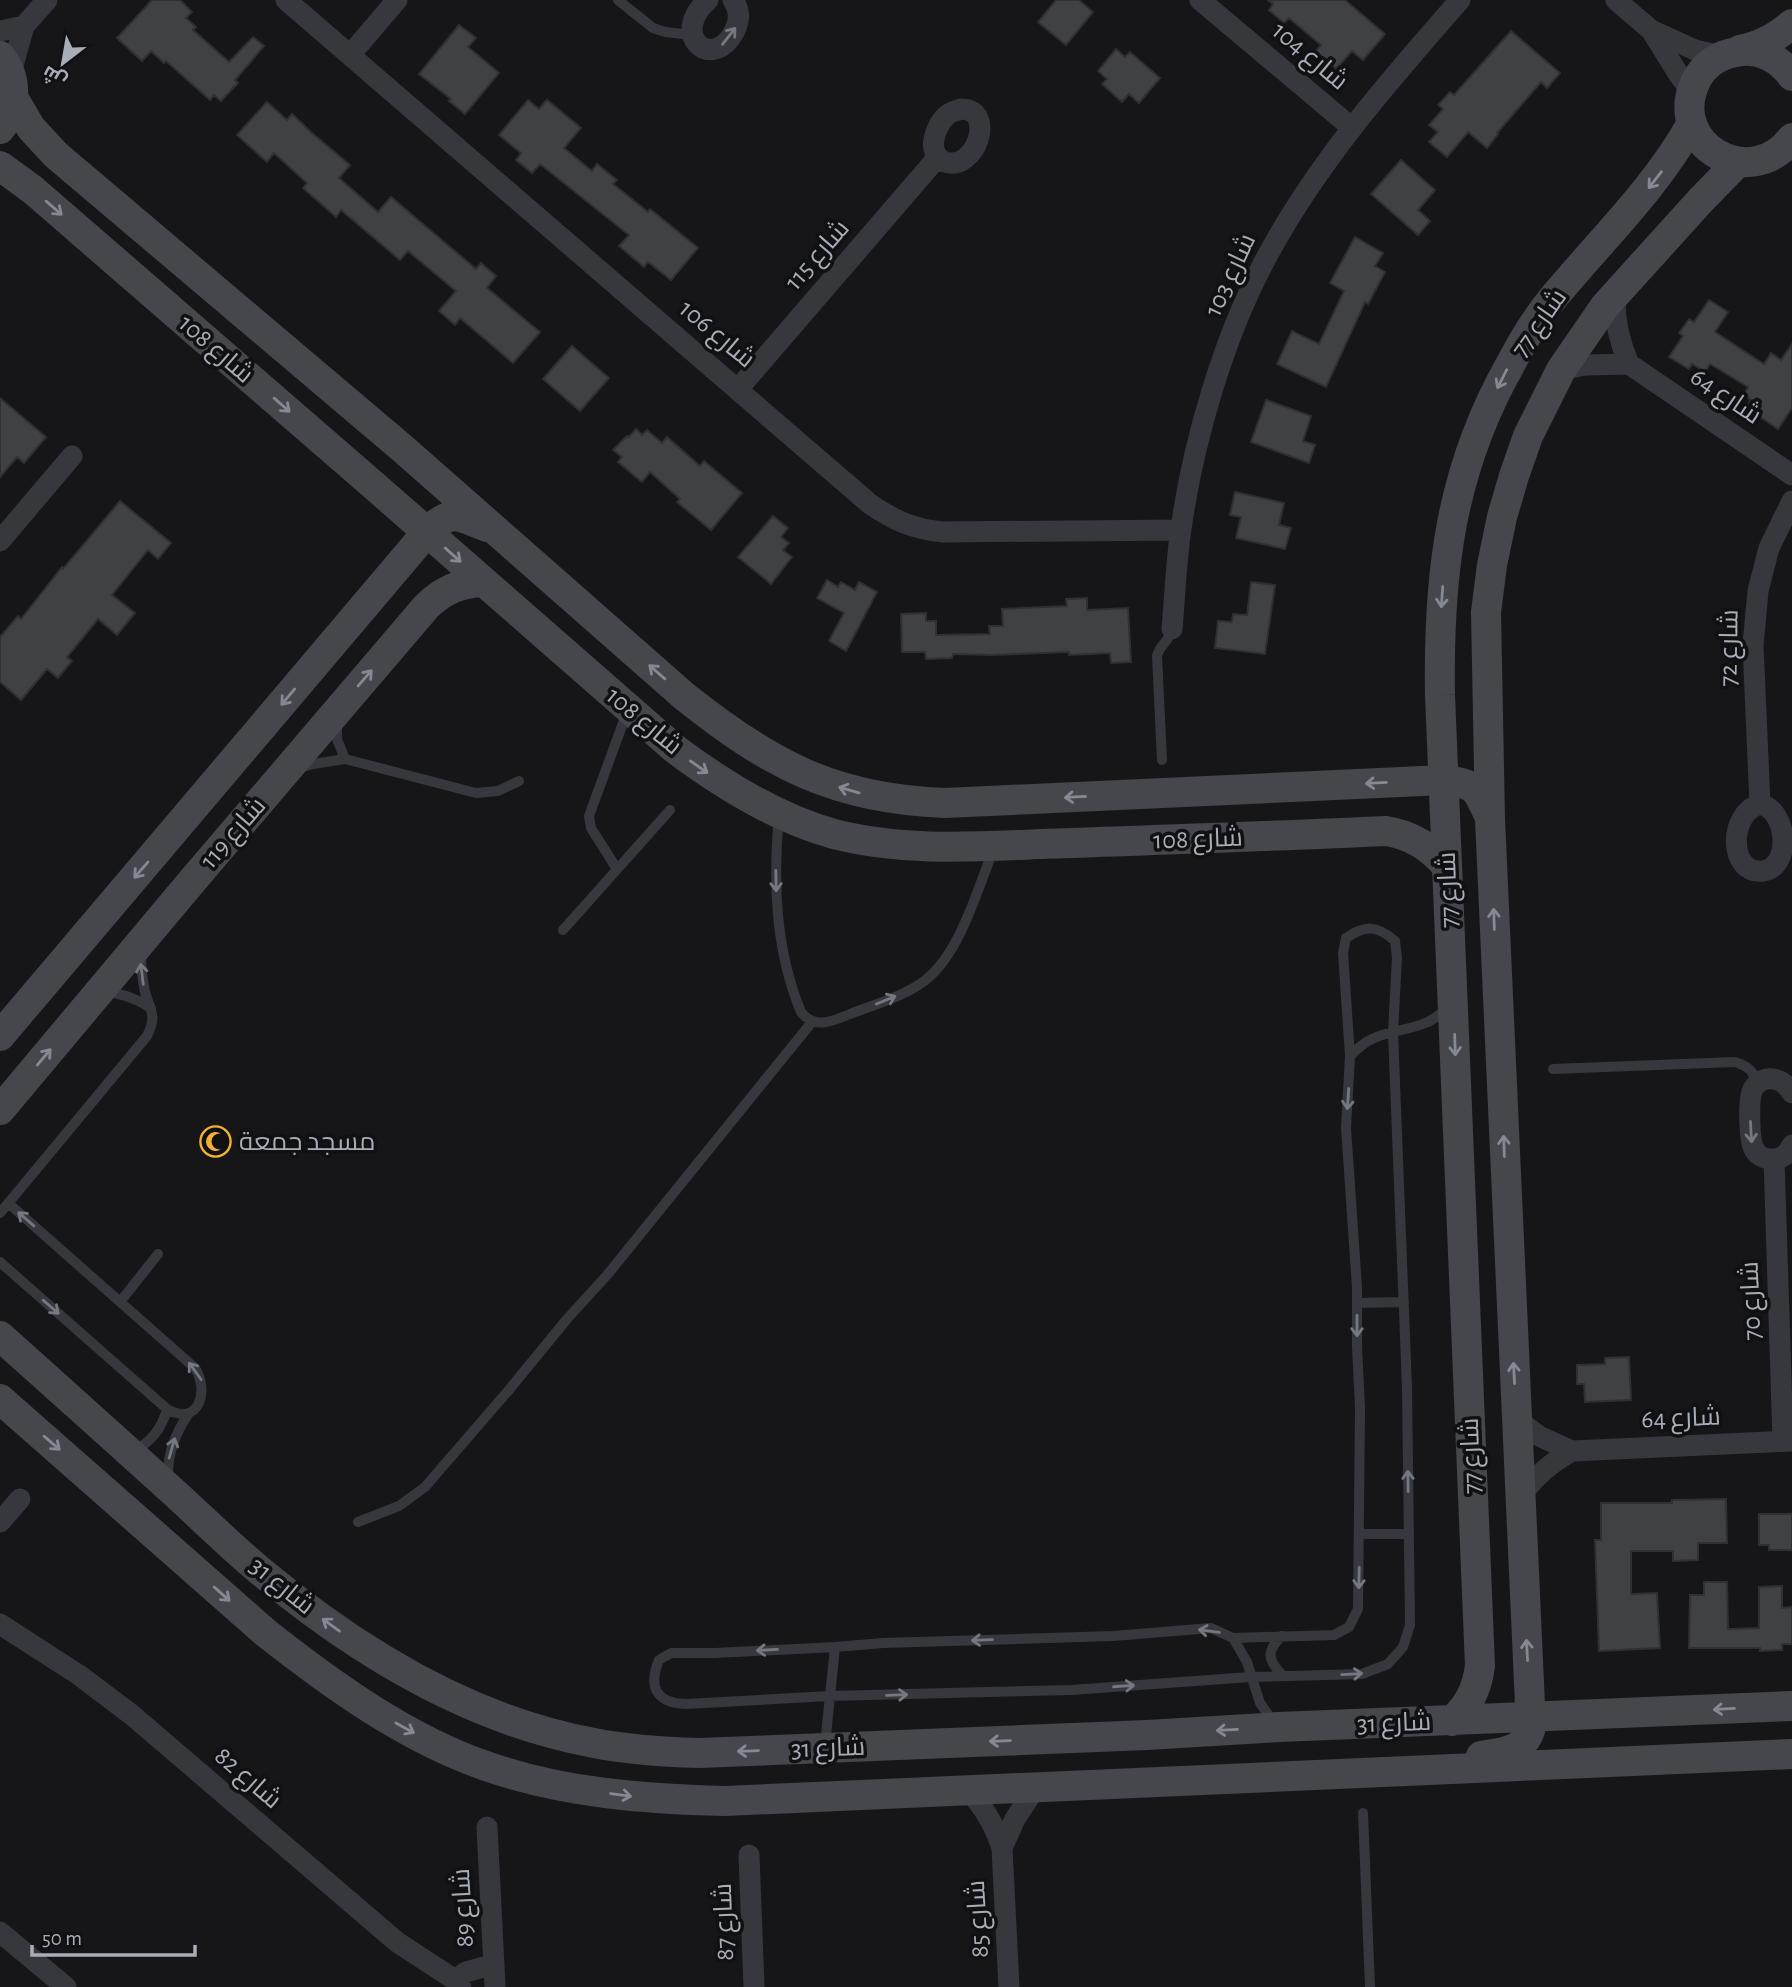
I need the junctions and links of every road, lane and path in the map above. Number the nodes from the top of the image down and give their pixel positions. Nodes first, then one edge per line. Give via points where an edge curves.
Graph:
1 (47, 0) edge
2 (286, 0) edge
3 (397, 0) edge
4 (618, 0) edge
5 (708, 0) edge
6 (734, 0) edge
7 (1200, 0) edge
8 (1460, 0) edge
9 (1616, 0) edge
10 (1792, 24) edge
11 (24, 26) junction
12 (1651, 30) junction
13 (0, 31) edge
14 (692, 35) junction
15 (1729, 53) junction
16 (350, 55) junction
17 (8, 76) edge
18 (1792, 76) edge
19 (1691, 91) junction
20 (1692, 123) junction
21 (1351, 127) junction
22 (0, 129) edge
23 (1792, 138) edge
24 (937, 158) dead end
25 (1781, 159) edge
26 (1738, 162) junction
27 (0, 166) edge
28 (1615, 295) junction
29 (1629, 364) junction
30 (1562, 370) junction
31 (738, 389) junction
32 (72, 456) dead end
33 (1792, 475) edge
34 (1792, 501) edge
35 (494, 529) junction
36 (1181, 530) junction
37 (427, 532) junction
38 (2, 535) edge
39 (483, 582) junction
40 (1172, 629) joint
41 (341, 706) junction
42 (628, 709) junction
43 (345, 759) junction
44 (1162, 760) dead end
45 (283, 775) junction
46 (1444, 780) junction
47 (519, 781) dead end
48 (213, 785) junction
49 (1126, 794) junction
50 (1760, 804) dead end
51 (670, 810) dead end
52 (779, 813) junction
53 (1490, 820) junction
54 (1087, 842) junction
55 (995, 845) junction
56 (1447, 867) junction
57 (617, 869) junction
58 (193, 880) junction
59 (563, 930) dead end
60 (143, 939) junction
61 (99, 992) junction
62 (1453, 997) junction
63 (151, 1009) junction
64 (813, 1022) junction
65 (1393, 1032) junction
66 (0, 1035) edge
67 (1350, 1056) junction
68 (1553, 1069) dead end
69 (1757, 1084) junction
70 (1792, 1093) edge
71 (0, 1110) edge
72 (1792, 1145) edge
73 (1774, 1159) junction
74 (8, 1203) junction
75 (1460, 1203) junction
76 (0, 1213) edge
77 (158, 1254) dead end
78 (0, 1262) edge
79 (1510, 1283) junction
80 (120, 1302) junction
81 (1404, 1302) junction
82 (1357, 1303) junction
83 (0, 1336) edge
84 (0, 1399) edge
85 (167, 1409) junction
86 (189, 1413) junction
87 (1516, 1419) junction
88 (1788, 1441) edge
89 (1572, 1451) junction
90 (130, 1452) junction
91 (168, 1486) junction
92 (1520, 1497) junction
93 (20, 1499) dead end
94 (0, 1522) edge
95 (358, 1522) dead end
96 (1360, 1534) junction
97 (1409, 1534) junction
98 (161, 1539) junction
99 (296, 1599) junction
100 (0, 1624) edge
101 (1282, 1636) junction
102 (1233, 1638) junction
103 (835, 1647) junction
104 (1283, 1676) junction
105 (1250, 1677) junction
106 (829, 1696) junction
107 (1792, 1706) edge
108 (1531, 1718) junction
109 (1452, 1721) junction
110 (1279, 1727) junction
111 (825, 1748) junction
112 (1792, 1754) edge
113 (1431, 1770) junction
114 (1036, 1787) junction
115 (968, 1790) junction
116 (1363, 1812) dead end
117 (488, 1827) dead end
118 (1002, 1848) junction
119 (749, 1855) dead end
120 (0, 1932) edge
121 (494, 1964) junction
122 (458, 1984) edge
123 (66, 1987) edge
124 (495, 1987) edge
125 (754, 1987) edge
126 (1009, 1987) edge
127 (1370, 1987) edge

1 - 11 street
2 - 16 street, شارع 106
3 - 16 street
4 - 14 lane via 653,28
5 - 14 street via 695,16
14 -> 6 street via 702,48 726,42 738,21
7 - 21 street, شارع 104
8 - 21 street, شارع 103
9 - 12 street
10 - 15 street via 1753,48
11 - 13 street
11 - 17 street
12 - 15 street via 1695,50
12 - 19 street
15 - 18 street via 1764,54
15 - 19 street via 1708,64
16 - 31 street, شارع 106
17 - 22 street via 9,114
17 - 35 street, شارع 108 via 31,128 56,155
19 - 20 street
20 - 26 street via 1709,149
20 -> 46 street, شارع 77 via 1656,178 1534,325 1502,378 1469,454 1451,527 1442,597
21 - 36 street, شارع 103 via 1280,233 1245,301 1207,412
23 - 25 street via 1781,150
24 - 31 street, شارع 115
25 - 26 street
26 - 28 street, شارع 77
27 -> 37 street, شارع 108 via 44,199
28 - 29 street via 1616,327
28 - 30 street, شارع 77
29 - 30 street
29 - 33 street, شارع 64
30 - 53 street, شارع 77 via 1528,436 1492,565 1486,612
31 - 36 street, شارع 106 via 870,504 911,526 943,532
32 - 38 street
34 - 50 street, شارع 72 via 1769,548 1758,591 1754,645
35 - 37 street via 453,515
49 -> 35 street, شارع 108 via 917,802 829,784 741,738 693,704
36 - 40 street, شارع 103
37 -> 39 street, شارع 108
37 -> 48 street, شارع 119
41 -> 39 street, شارع 119 via 434,599 462,584
39 - 42 street, شارع 108
40 - 44 lane via 1157,656
41 - 43 lane via 336,727
41 - 45 street, شارع 119
42 -> 52 street, شارع 108 via 727,786
42 - 57 lane via 589,816 591,828
43 - 45 lane
43 - 47 lane via 476,793 498,791
45 - 58 street, شارع 119
46 -> 49 street, شارع 108
46 - 53 street via 1475,789
46 - 56 street, شارع 77
48 - 58 street via 237,782 241,797
48 -> 66 street, شارع 119
49 - 54 street via 1135,806 1132,825
51 - 57 lane
52 - 55 street, شارع 108 via 831,833 880,843
52 -> 64 lane via 779,937 799,1005
79 -> 53 street, شارع 77
54 - 55 street, شارع 108
54 - 56 street, شارع 108 via 1387,831 1430,848
64 -> 55 lane via 835,1020 919,985 934,973 954,946
56 - 62 street, شارع 77
57 - 59 lane
58 - 60 street, شارع 119
60 - 61 street, شارع 119
63 -> 60 lane via 141,969
61 - 63 lane via 126,995
71 -> 61 street, شارع 119
62 - 65 lane via 1435,1019
62 -> 75 street, شارع 77
63 - 74 lane via 154,1017 147,1036
64 - 95 lane via 608,1274 425,1487 399,1506
65 - 67 lane via 1373,1038
65 - 67 lane via 1395,941 1376,928 1358,930 1346,938 1343,953
65 - 81 lane
67 -> 82 lane via 1346,1128
68 - 69 lane via 1735,1062 1749,1068
69 - 70 street via 1775,1079
69 -> 73 street via 1750,1096 1751,1141 1757,1154
72 - 73 street via 1784,1156
73 - 88 street, شارع 70
74 - 76 lane
80 -> 74 lane
75 - 79 street via 1476,1271 1494,1284
75 - 109 street, شارع 77 via 1480,1665 1474,1691
77 - 80 lane
78 -> 85 lane
87 -> 79 street, شارع 77
86 -> 80 lane via 201,1401 200,1376
81 - 82 lane
97 -> 81 lane
82 -> 96 lane
83 - 90 street, شارع 31
84 -> 98 street, شارع 31
85 - 86 lane
85 - 90 lane via 150,1440
91 -> 86 lane via 172,1445
87 - 89 street, شارع 64
87 - 92 street, شارع 77
88 - 89 street, شارع 64
89 - 92 street, شارع 64 via 1544,1468
90 - 91 street, شارع 31
91 - 99 street, شارع 31
108 -> 92 street, شارع 77
93 - 94 street
96 - 97 lane
96 -> 101 lane via 1358,1609 1349,1627 1334,1635
104 -> 97 lane via 1362,1674 1388,1664 1402,1647 1410,1625
98 - 99 street via 169,1522 184,1517 268,1587
98 -> 115 street, شارع 31 via 308,1666 397,1724 486,1766 578,1789 674,1800
111 -> 99 street, شارع 31 via 663,1752 593,1743 518,1724 388,1663
100 - 122 street, شارع 82 via 132,1715 397,1942
101 - 102 lane
101 - 104 lane via 1270,1655
102 -> 103 lane via 1211,1628
102 - 105 lane
103 - 106 lane
103 -> 106 lane via 671,1653 659,1660 653,1684 660,1698 671,1704
104 - 105 lane
106 -> 105 lane via 1071,1690
105 - 110 lane via 1260,1703
106 - 111 lane
107 -> 108 street, شارع 31
108 - 109 street, شارع 31
108 - 113 street via 1529,1736 1518,1747
109 - 110 street, شارع 31
110 -> 111 street, شارع 31
112 - 113 street, شارع 31
113 - 114 street, شارع 31
114 - 115 street, شارع 31
114 - 118 street, شارع 85
115 - 118 street, شارع 85 via 986,1812
116 - 127 lane
117 - 121 street, شارع 89
118 - 126 street, شارع 85
119 - 125 street, شارع 87
120 - 123 street
121 - 122 street, شارع 82 via 466,1972
121 - 124 street, شارع 89

